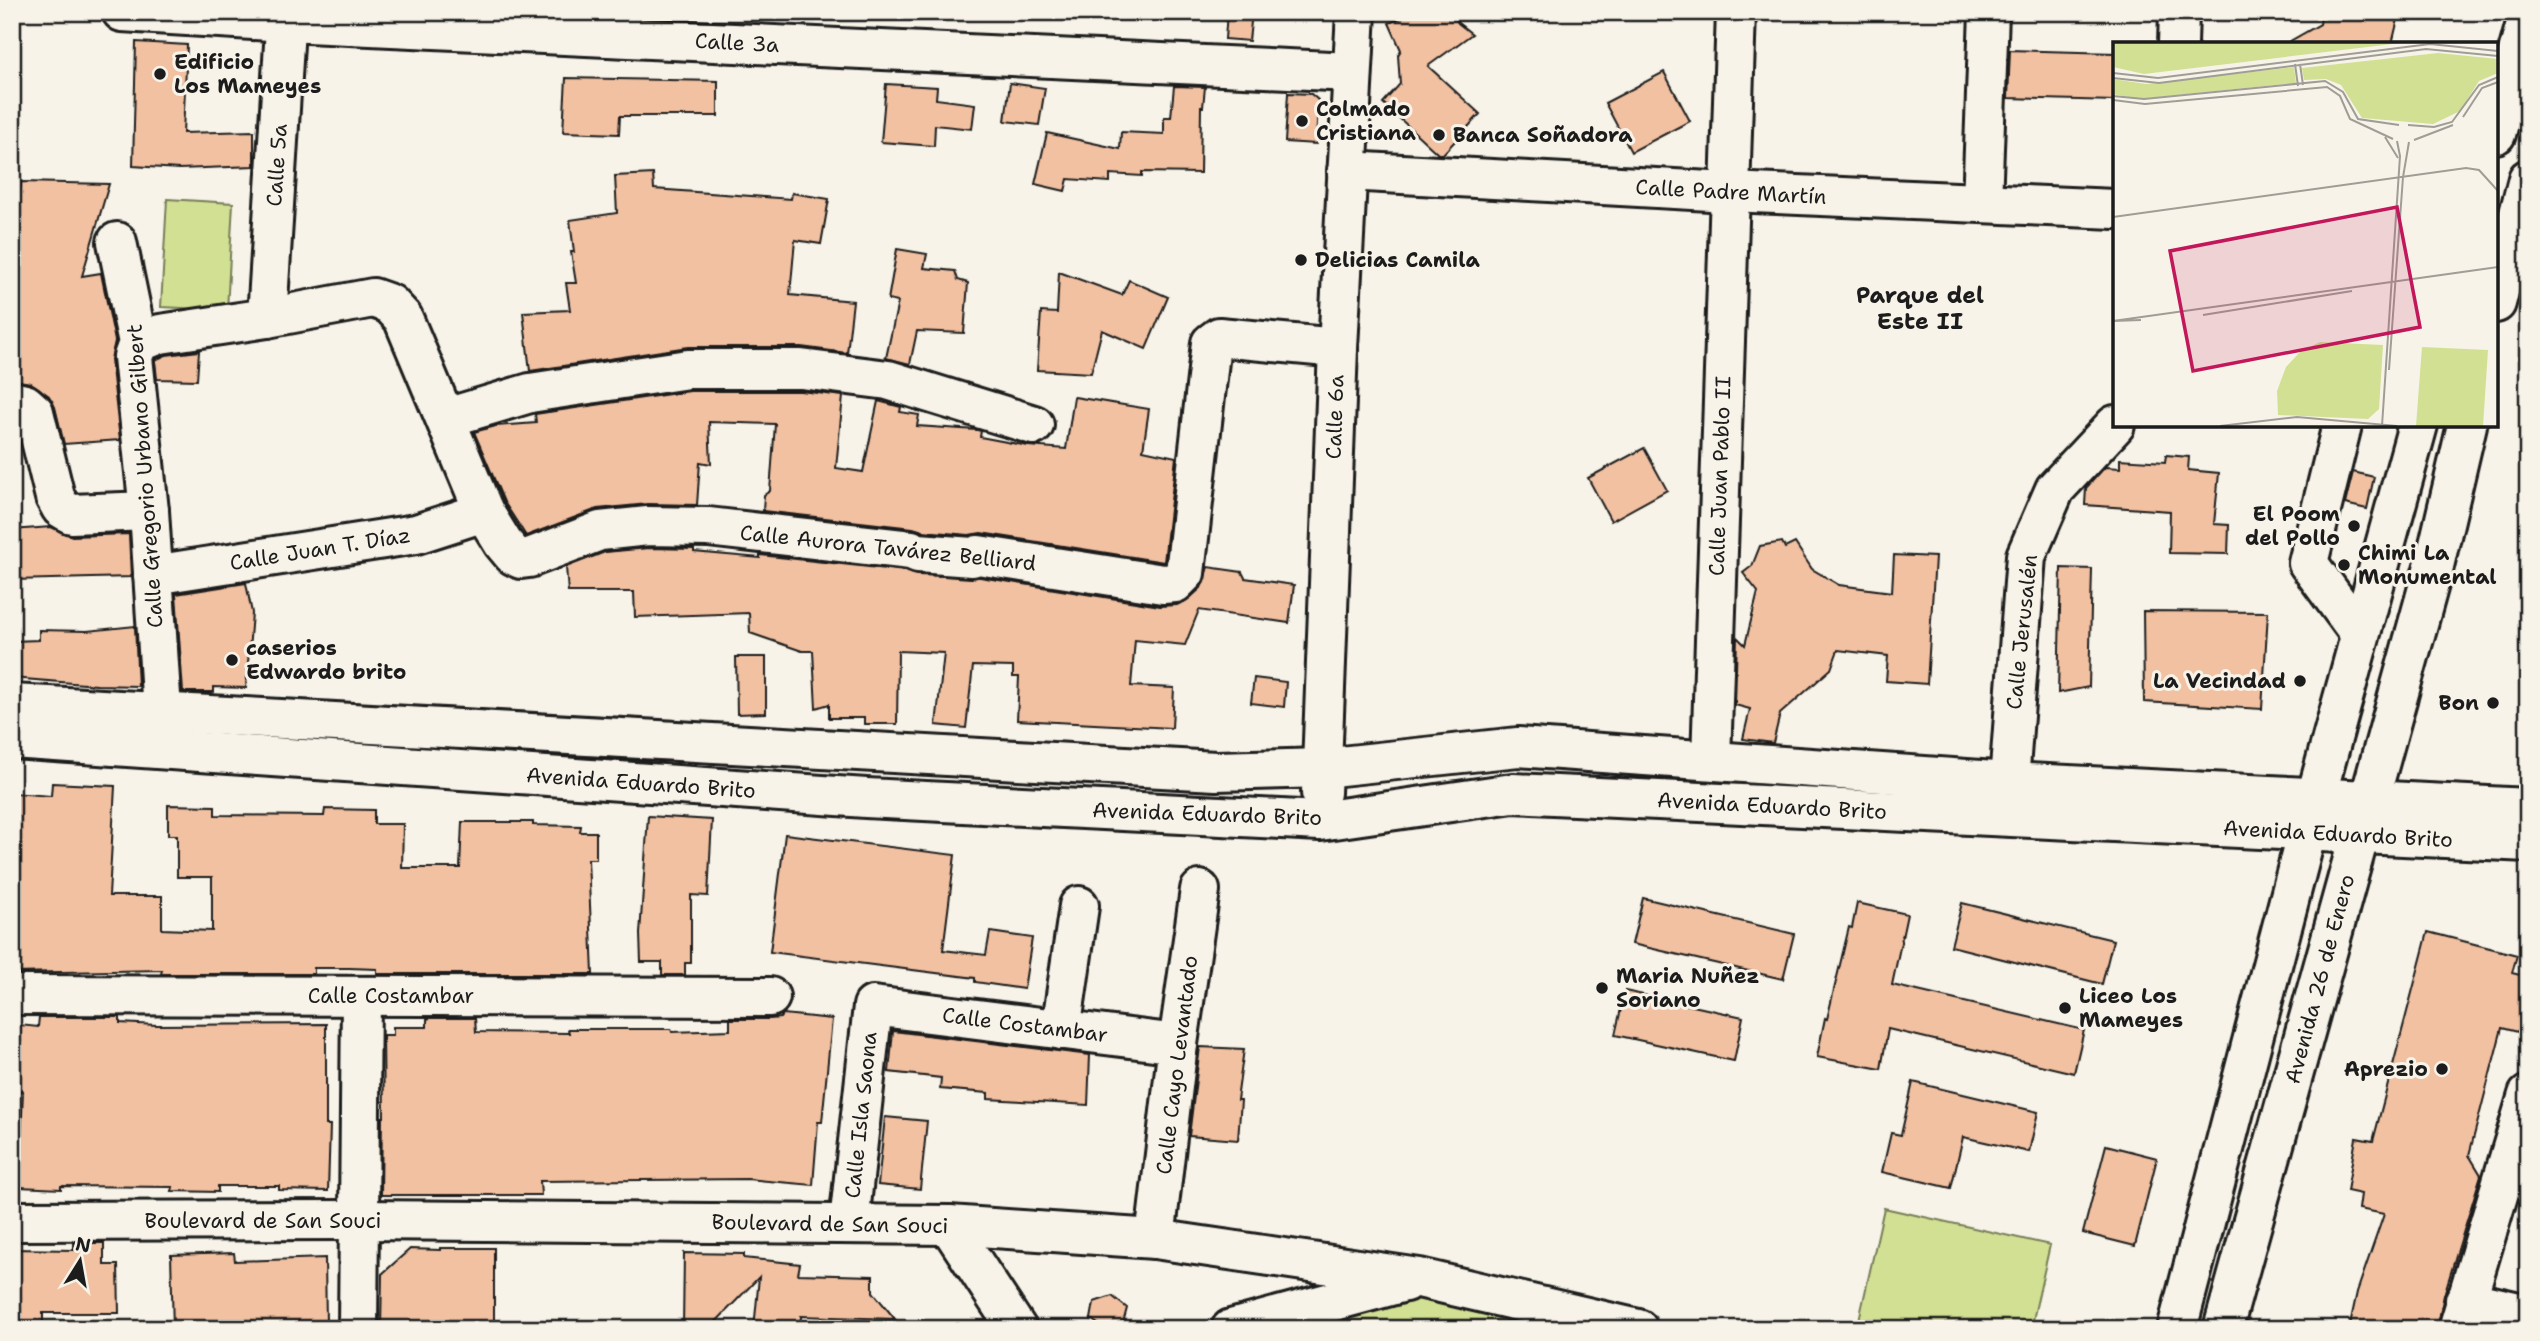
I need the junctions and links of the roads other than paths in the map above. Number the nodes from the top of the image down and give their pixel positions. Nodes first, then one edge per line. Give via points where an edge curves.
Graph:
1 (122, 12) edge
2 (1356, 12) edge
3 (1736, 12) edge
4 (1989, 12) edge
5 (2179, 12) edge
6 (2528, 16) edge
7 (286, 17) edge
8 (2178, 42) edge
9 (1352, 72) junction
10 (2498, 127) edge
11 (1347, 171) junction
12 (2528, 179) edge
13 (1729, 192) junction
14 (1982, 203) junction
15 (2113, 209) edge
16 (2513, 225) edge
17 (117, 242) dead end
18 (2498, 294) edge
19 (268, 318) junction
20 (138, 343) junction
21 (1338, 348) junction
22 (12, 401) edge
23 (446, 418) junction
24 (1034, 425) dead end
25 (2113, 427) edge
26 (2342, 427) edge
27 (2417, 427) edge
28 (2467, 427) edge
29 (149, 511) junction
30 (484, 512) junction
31 (153, 575) junction
32 (2360, 634) junction
33 (12, 704) edge
34 (162, 711) junction
35 (12, 739) edge
36 (1711, 760) junction
37 (1322, 768) junction
38 (2009, 782) junction
39 (2369, 799) junction
40 (2528, 808) edge
41 (2311, 815) junction
42 (1320, 821) junction
43 (2358, 836) junction
44 (2528, 842) edge
45 (1200, 890) dead end
46 (1079, 906) dead end
47 (12, 995) edge
48 (361, 996) junction
49 (770, 997) dead end
50 (873, 1006) joint
51 (1061, 1030) junction
52 (1178, 1044) junction
53 (2528, 1095) edge
54 (358, 1220) junction
55 (12, 1222) edge
56 (849, 1223) junction
57 (949, 1225) junction
58 (1155, 1239) junction
59 (1419, 1278) junction
60 (2528, 1314) edge
61 (2461, 1315) edge
62 (358, 1329) edge
63 (1017, 1329) edge
64 (1231, 1329) edge
65 (1638, 1329) edge
66 (2177, 1329) edge
67 (2223, 1329) edge

1 - 7 street, Calle 3a
2 - 9 street, Calle 6a
3 - 13 street, Calle Juan Pablo II
4 - 14 street
5 - 8 street
6 - 10 street
7 - 9 street, Calle 3a
7 - 19 street, Calle 5a
9 - 11 street, Calle 6a
11 - 13 street, Calle Padre Martín
11 - 21 street, Calle 6a
12 - 16 street
13 - 14 street, Calle Padre Martín
13 - 36 street, Calle Juan Pablo II
14 - 15 street, Calle Padre Martín
16 - 18 street
17 - 20 street, Calle Gregorio Urbano Gilbert
19 - 20 street via 160,334
19 - 23 street, Calle Aurora Tavárez Belliard via 373,298 390,304 403,318
20 - 29 street, Calle Gregorio Urbano Gilbert via 133,357
21 - 30 street, Calle Aurora Tavárez Belliard via 1219,337 1211,343 1185,573 1175,583 978,555 919,553 708,527 600,531 520,559 503,543
21 - 37 street, Calle 6a
22 - 29 street via 34,412 61,508 71,514
23 - 24 street via 530,393 688,369 789,369 888,380
23 - 30 street, Calle Aurora Tavárez Belliard
25 - 38 street, Calle Jerusalén via 2055,489 2026,556
26 - 32 street via 2308,563
27 - 32 street
28 - 39 street, Avenida 26 de Enero via 2434,566
29 - 31 street, Calle Gregorio Urbano Gilbert
30 - 31 street, Calle Juan T. Díaz via 416,534
31 - 34 street, Calle Gregorio Urbano Gilbert
32 - 41 street
33 - 34 street, Avenida Eduardo Brito
34 - 37 street, Avenida Eduardo Brito via 1216,771
35 - 42 street, Avenida Eduardo Brito via 866,798
36 - 37 street, Avenida Eduardo Brito via 1518,747
36 - 38 street, Avenida Eduardo Brito
37 - 42 street, Calle 6a
38 - 41 street, Avenida Eduardo Brito
39 - 40 street, Avenida Eduardo Brito
39 - 41 street, Avenida Eduardo Brito
39 - 43 street, Avenida 26 de Enero
41 - 42 street, Avenida Eduardo Brito via 1513,793
41 - 43 street, Avenida Eduardo Brito
41 - 66 street
43 - 44 street, Avenida Eduardo Brito
43 - 67 street, Avenida 26 de Enero
45 - 52 street, Calle Cayo Levantado
46 - 51 street
47 - 48 street, Calle Costambar
48 - 49 street, Calle Costambar
48 - 54 street
50 - 51 street, Calle Costambar
50 - 56 street, Calle Isla Saona
51 - 52 street, Calle Costambar
52 - 58 street, Calle Cayo Levantado
53 - 61 street
54 - 55 street, Boulevard de San Souci
54 - 56 street, Boulevard de San Souci
54 - 62 street
56 - 57 street, Boulevard de San Souci
57 - 58 street, Boulevard de San Souci
57 - 63 street
58 - 59 street, Boulevard de San Souci
59 - 64 street
59 - 65 street, Boulevard de San Souci
60 - 61 street

